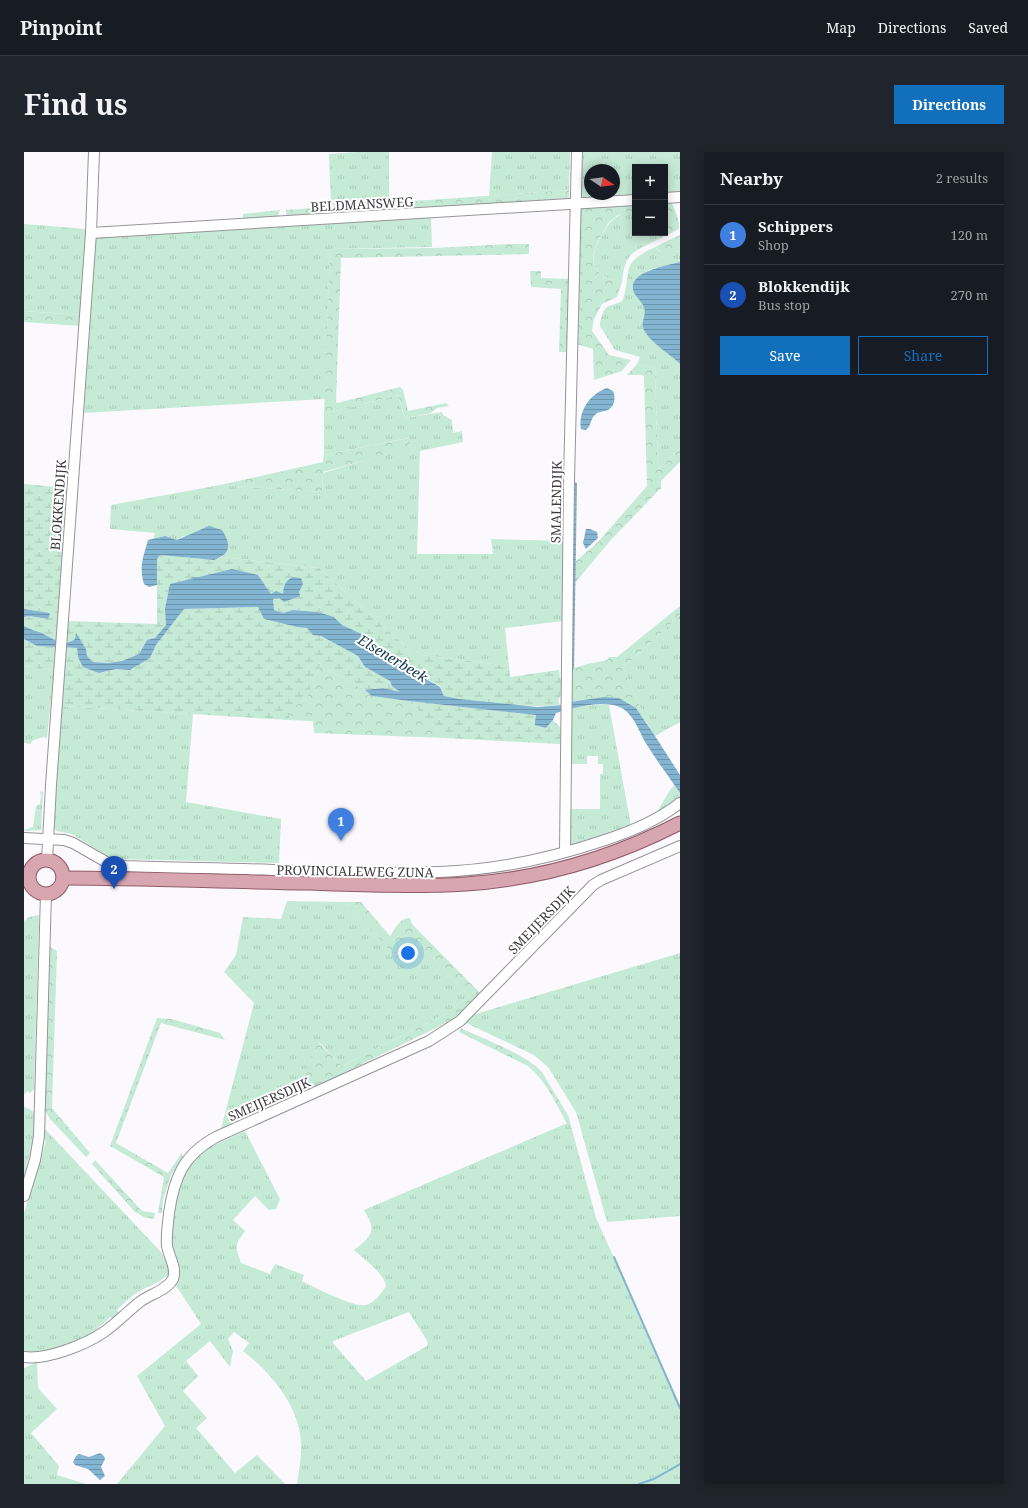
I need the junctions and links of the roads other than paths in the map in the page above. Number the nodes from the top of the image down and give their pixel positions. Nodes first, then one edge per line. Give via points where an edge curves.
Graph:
1 (94, 152) edge
2 (577, 152) edge
3 (680, 197) edge
4 (668, 198) edge
5 (632, 200) edge
6 (576, 205) junction
7 (91, 234) junction
8 (680, 803) edge
9 (680, 823) edge
10 (24, 838) edge
11 (48, 838) junction
12 (680, 846) edge
13 (565, 852) junction
14 (47, 860) junction
15 (27, 877) edge
16 (63, 878) junction
17 (46, 894) junction
18 (24, 1196) edge
19 (24, 1357) edge

1 - 7 street, BLOKKENDIJK
2 - 6 street, SMALENDIJK
3 - 4 street
5 - 6 street, BELDMANSWEG
6 - 7 street, BELDMANSWEG
6 - 13 street, SMALENDIJK via 569,480
7 - 11 street, BLOKKENDIJK
8 - 13 street, PROVINCIALEWEG ZUNA via 647,824
9 - 16 main road, PROVINCIALEWEG ZUNA via 626,847 577,864 467,884 393,885
10 - 11 street, PROVINCIALEWEG ZUNA
11 - 13 street, PROVINCIALEWEG ZUNA via 73,842 108,863 125,866 320,872 440,872 494,866
11 - 14 street, BLOKKENDIJK
12 - 19 street, SMEIJERSDIJK via 593,885 460,1021 429,1041 216,1137 196,1151 181,1169 172,1195 167,1234 174,1268 170,1283 94,1337 74,1347 48,1355
14 - 15 main road via 36,864
14 - 16 main road via 58,865
15 - 17 main road via 35,890
16 - 17 main road via 59,888 53,893
17 - 18 street via 39,1136

